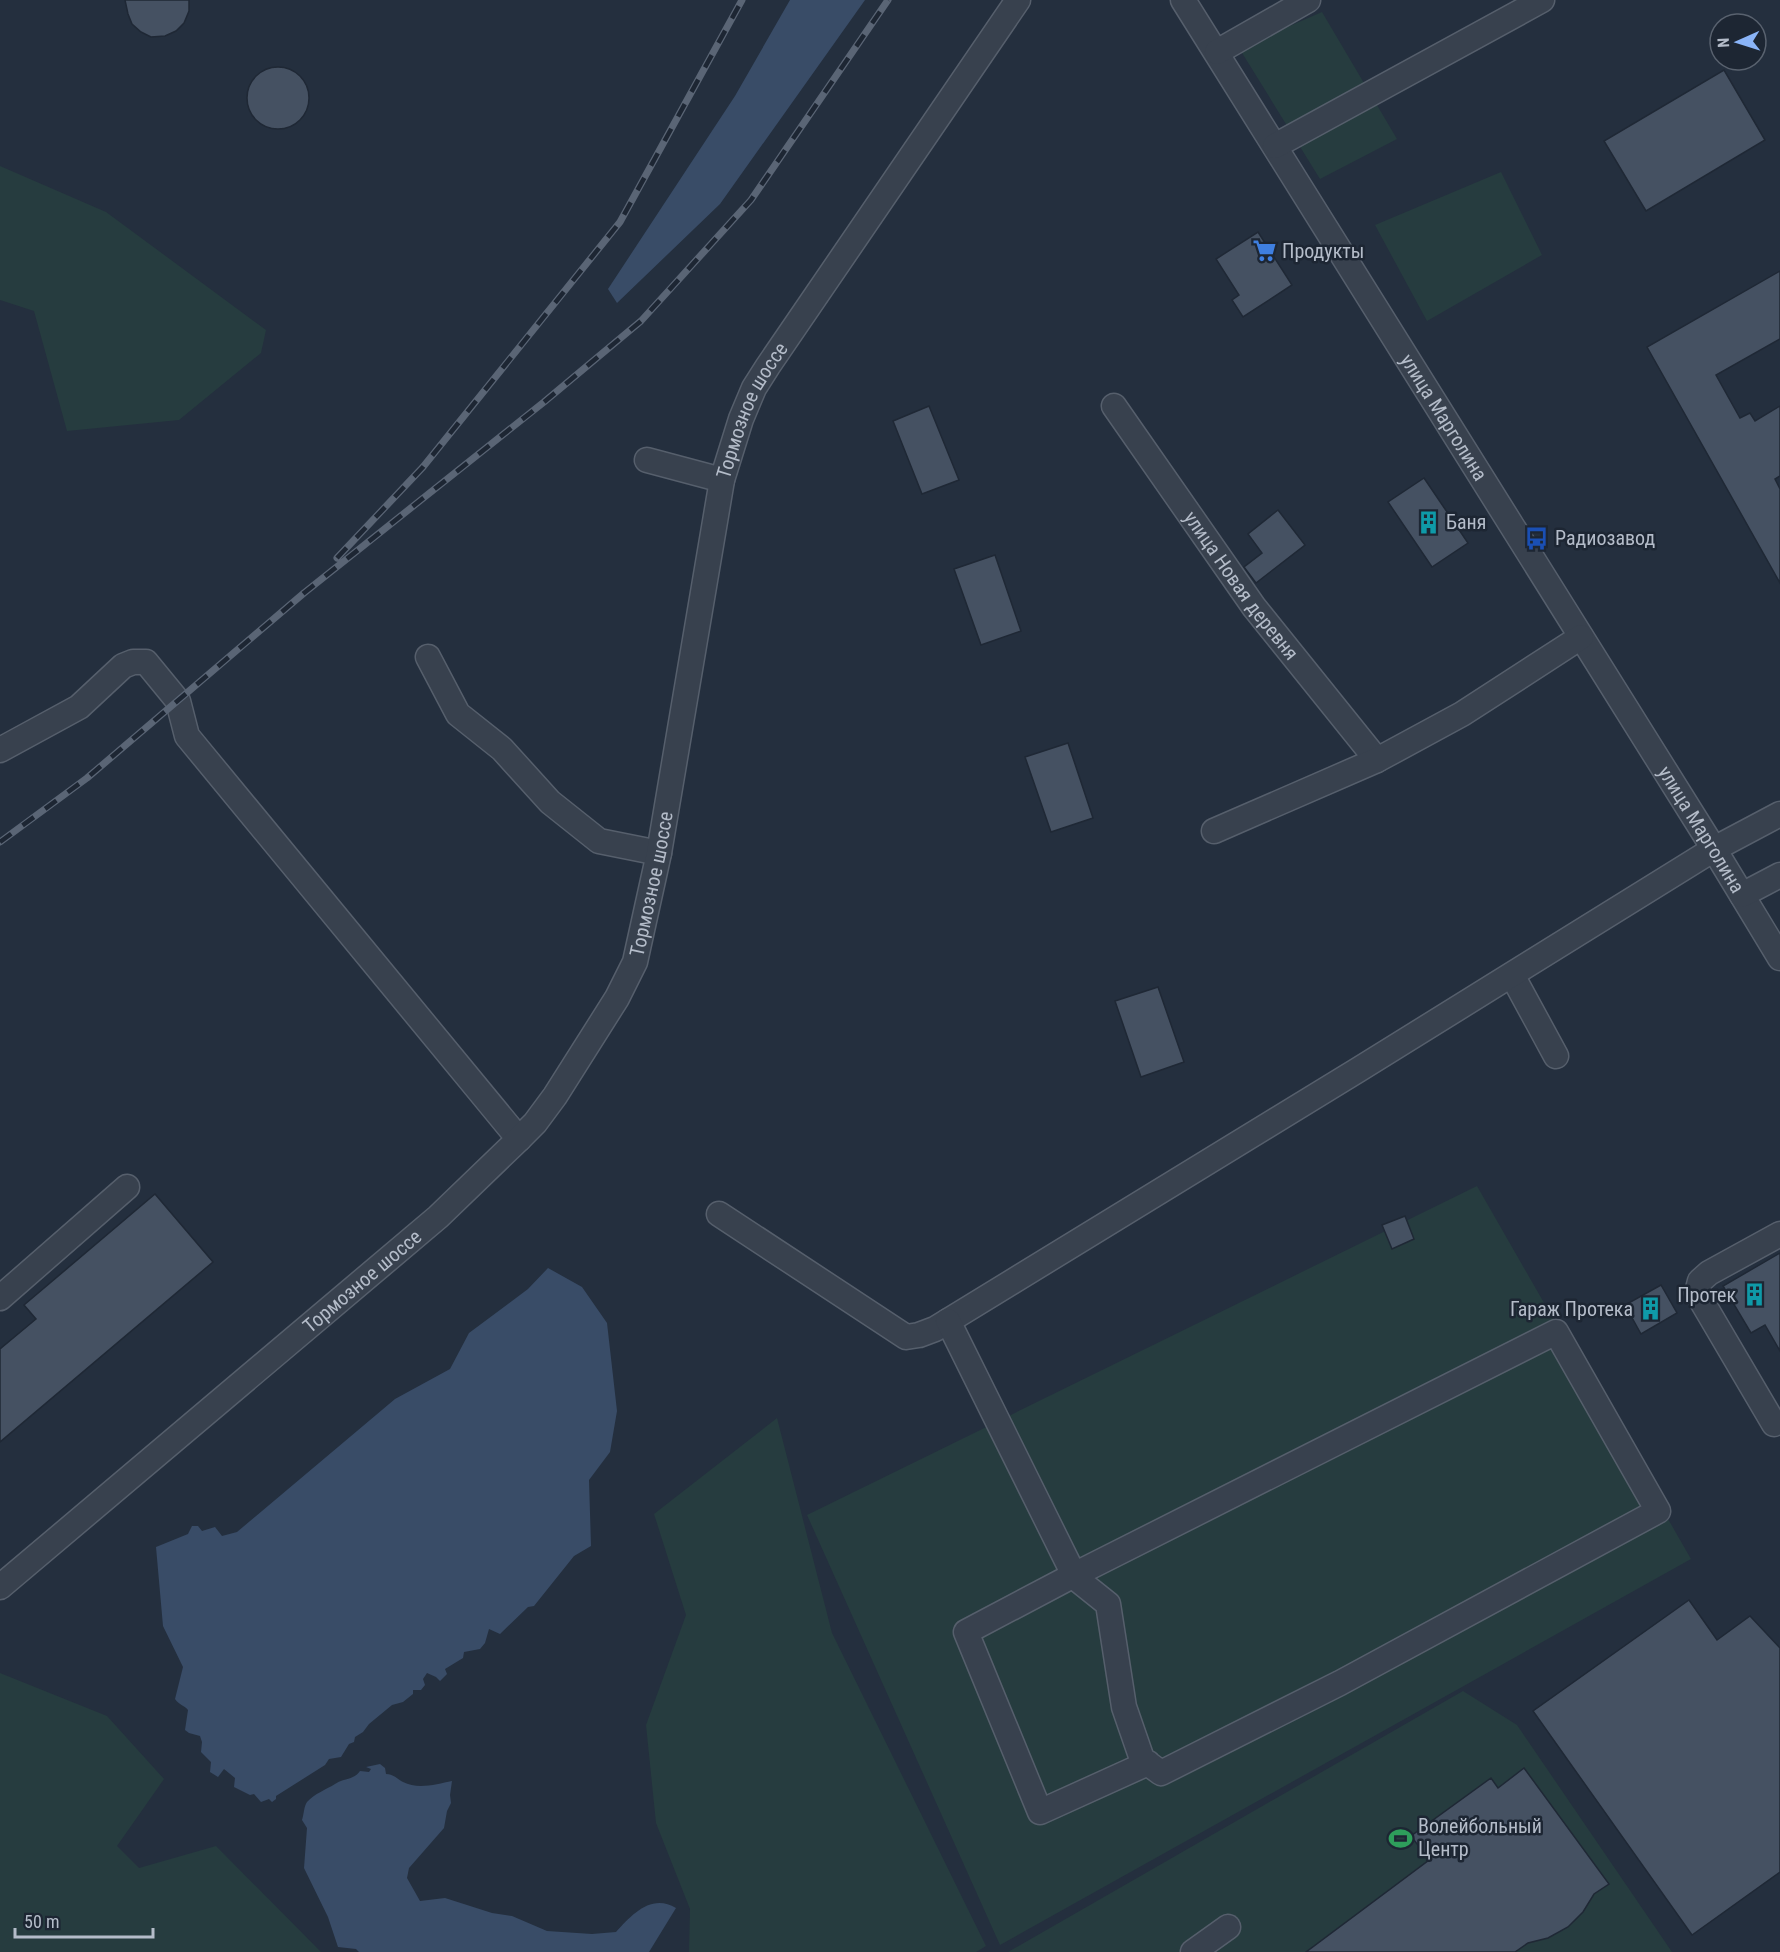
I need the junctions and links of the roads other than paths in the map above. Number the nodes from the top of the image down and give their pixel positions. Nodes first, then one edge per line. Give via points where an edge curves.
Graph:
1 (1018, 0) edge
2 (1183, 0) edge
3 (1308, 0) edge
4 (1542, 0) edge
5 (1217, 52) junction
6 (1275, 146) junction
7 (1114, 406) dead end
8 (647, 460) dead end
9 (722, 480) junction
10 (1581, 637) junction
11 (428, 657) dead end
12 (0, 750) edge
13 (1377, 760) junction
14 (1780, 814) edge
15 (1214, 831) dead end
16 (1714, 849) junction
17 (659, 853) junction
18 (1780, 875) edge
19 (1742, 895) junction
20 (1780, 958) edge
21 (1512, 975) junction
22 (1556, 1056) dead end
23 (519, 1139) junction
24 (127, 1187) dead end
25 (719, 1214) dead end
26 (1780, 1234) edge
27 (0, 1298) edge
28 (948, 1321) junction
29 (1774, 1425) dead end
30 (1074, 1575) junction
31 (0, 1587) edge
32 (1148, 1763) junction
33 (1228, 1927) dead end
34 (1193, 1952) edge

1 - 9 street, Тормозное шоссе via 759,381 741,419
2 - 5 street, улица Марголина
3 - 5 street
4 - 6 street
5 - 6 street, улица Марголина
6 - 10 street, улица Марголина
7 - 13 street, улица Новая деревня via 1254,607
8 - 9 street
9 - 17 street, Тормозное шоссе
10 - 13 street via 1462,714
10 - 16 street, улица Марголина
11 - 17 street via 458,714 502,749 550,802 599,841
12 - 23 street via 79,708 123,666 146,663 178,701 187,736
13 - 15 street
14 - 16 street
16 - 19 street, улица Марголина
16 - 21 street
17 - 23 street, Тормозное шоссе via 635,962 555,1096
18 - 19 street
19 - 20 street, улица Марголина
21 - 22 street
21 - 28 street
23 - 31 street, Тормозное шоссе via 438,1217
24 - 27 street
25 - 28 street via 906,1337
26 - 29 street via 1709,1273 1700,1281 1697,1293
28 - 30 street
30 - 32 street via 1108,1604 1124,1707 1142,1759
30 - 32 street via 966,1632 1040,1812
30 - 32 street via 1556,1332 1658,1511 1340,1683 1161,1773
33 - 34 street

